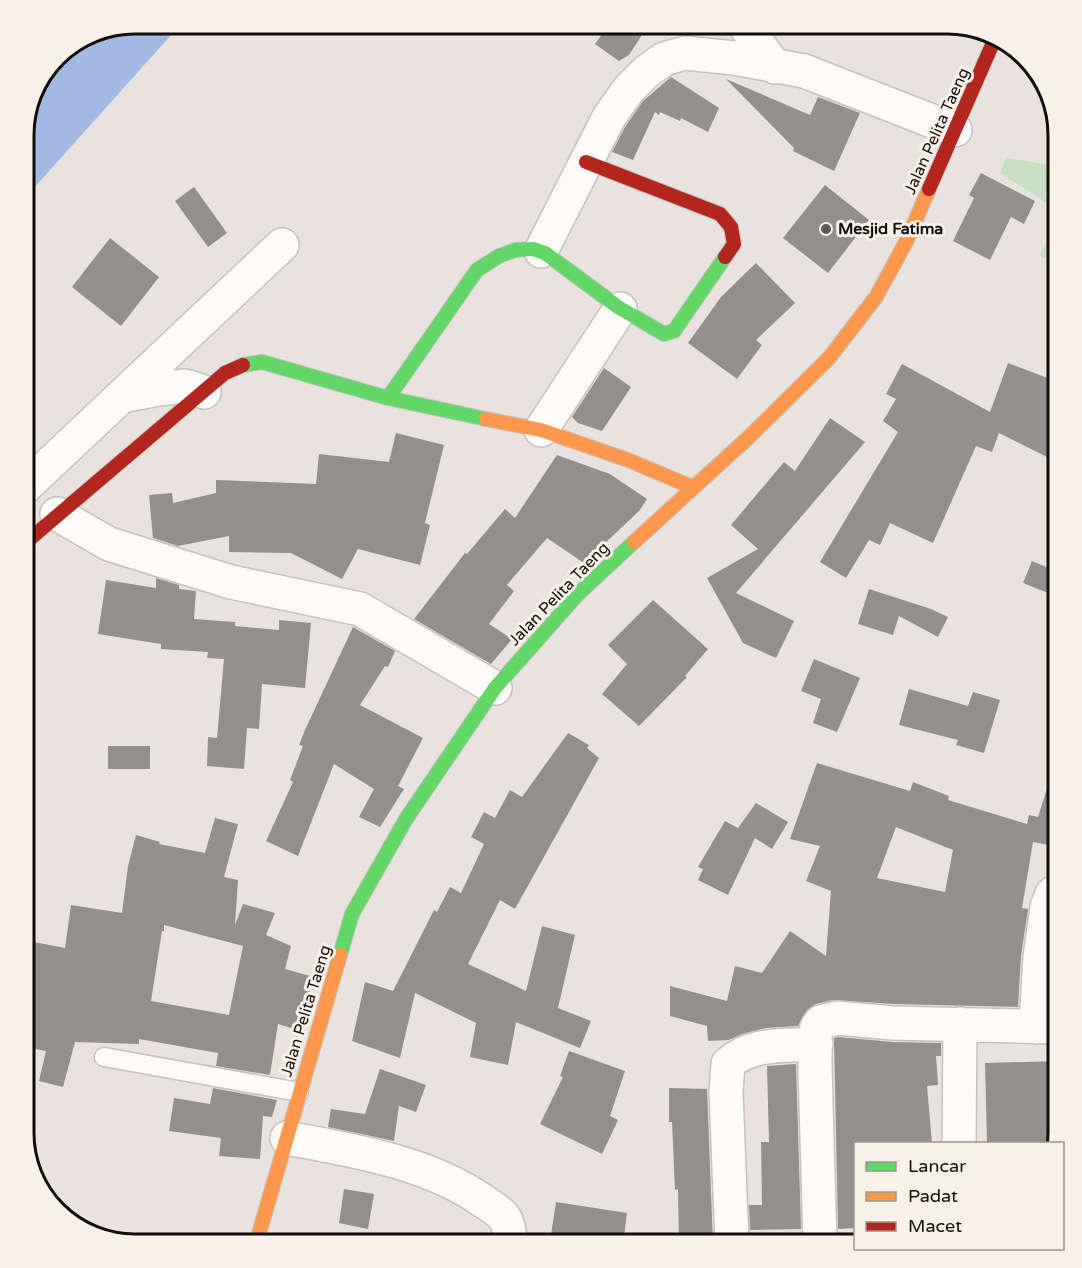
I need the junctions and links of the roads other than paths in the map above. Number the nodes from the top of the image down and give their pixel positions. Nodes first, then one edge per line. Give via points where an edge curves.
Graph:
1 (752, 35) edge
2 (992, 46) edge
3 (775, 67) junction
4 (955, 130) junction
5 (586, 162) junction
6 (282, 245) dead end
7 (541, 251) junction
8 (620, 309) junction
9 (204, 392) junction
10 (122, 396) junction
11 (388, 398) junction
12 (541, 430) junction
13 (35, 478) edge
14 (692, 487) junction
15 (57, 514) junction
16 (35, 534) edge
17 (495, 688) junction
18 (1048, 905) edge
19 (960, 1024) junction
20 (1047, 1027) edge
21 (816, 1044) junction
22 (104, 1057) dead end
23 (299, 1092) junction
24 (287, 1138) junction
25 (959, 1142) edge
26 (259, 1234) edge
27 (510, 1234) edge
28 (732, 1234) edge
29 (820, 1234) edge

1 - 3 street
2 - 4 street, Jalan Pelita Taeng
3 - 4 street via 804,71
3 - 5 street via 685,53 664,59 629,88
4 - 14 street, Jalan Pelita Taeng via 907,240 876,297 829,358
5 - 7 street
5 - 8 street via 708,208 727,220 734,236 734,244 674,331 664,334
6 - 10 street
7 - 8 street
7 - 11 street via 509,251 477,270
8 - 12 street
9 - 10 street via 185,386
9 - 11 street via 225,374 261,362
9 - 15 street
10 - 13 street
11 - 12 street
12 - 14 street
14 - 17 street, Jalan Pelita Taeng via 578,594
15 - 16 street
15 - 17 street via 109,544 231,582 360,609
17 - 23 street, Jalan Pelita Taeng via 406,819 352,914
18 - 20 street via 1040,957
19 - 20 street
19 - 21 street via 832,1018 817,1027
19 - 25 street
21 - 28 street via 761,1047 748,1050 728,1064
21 - 29 street
22 - 23 lane
23 - 24 street, Jalan Pelita Taeng
24 - 26 street, Jalan Pelita Taeng
24 - 27 street via 415,1168 465,1188 504,1218

